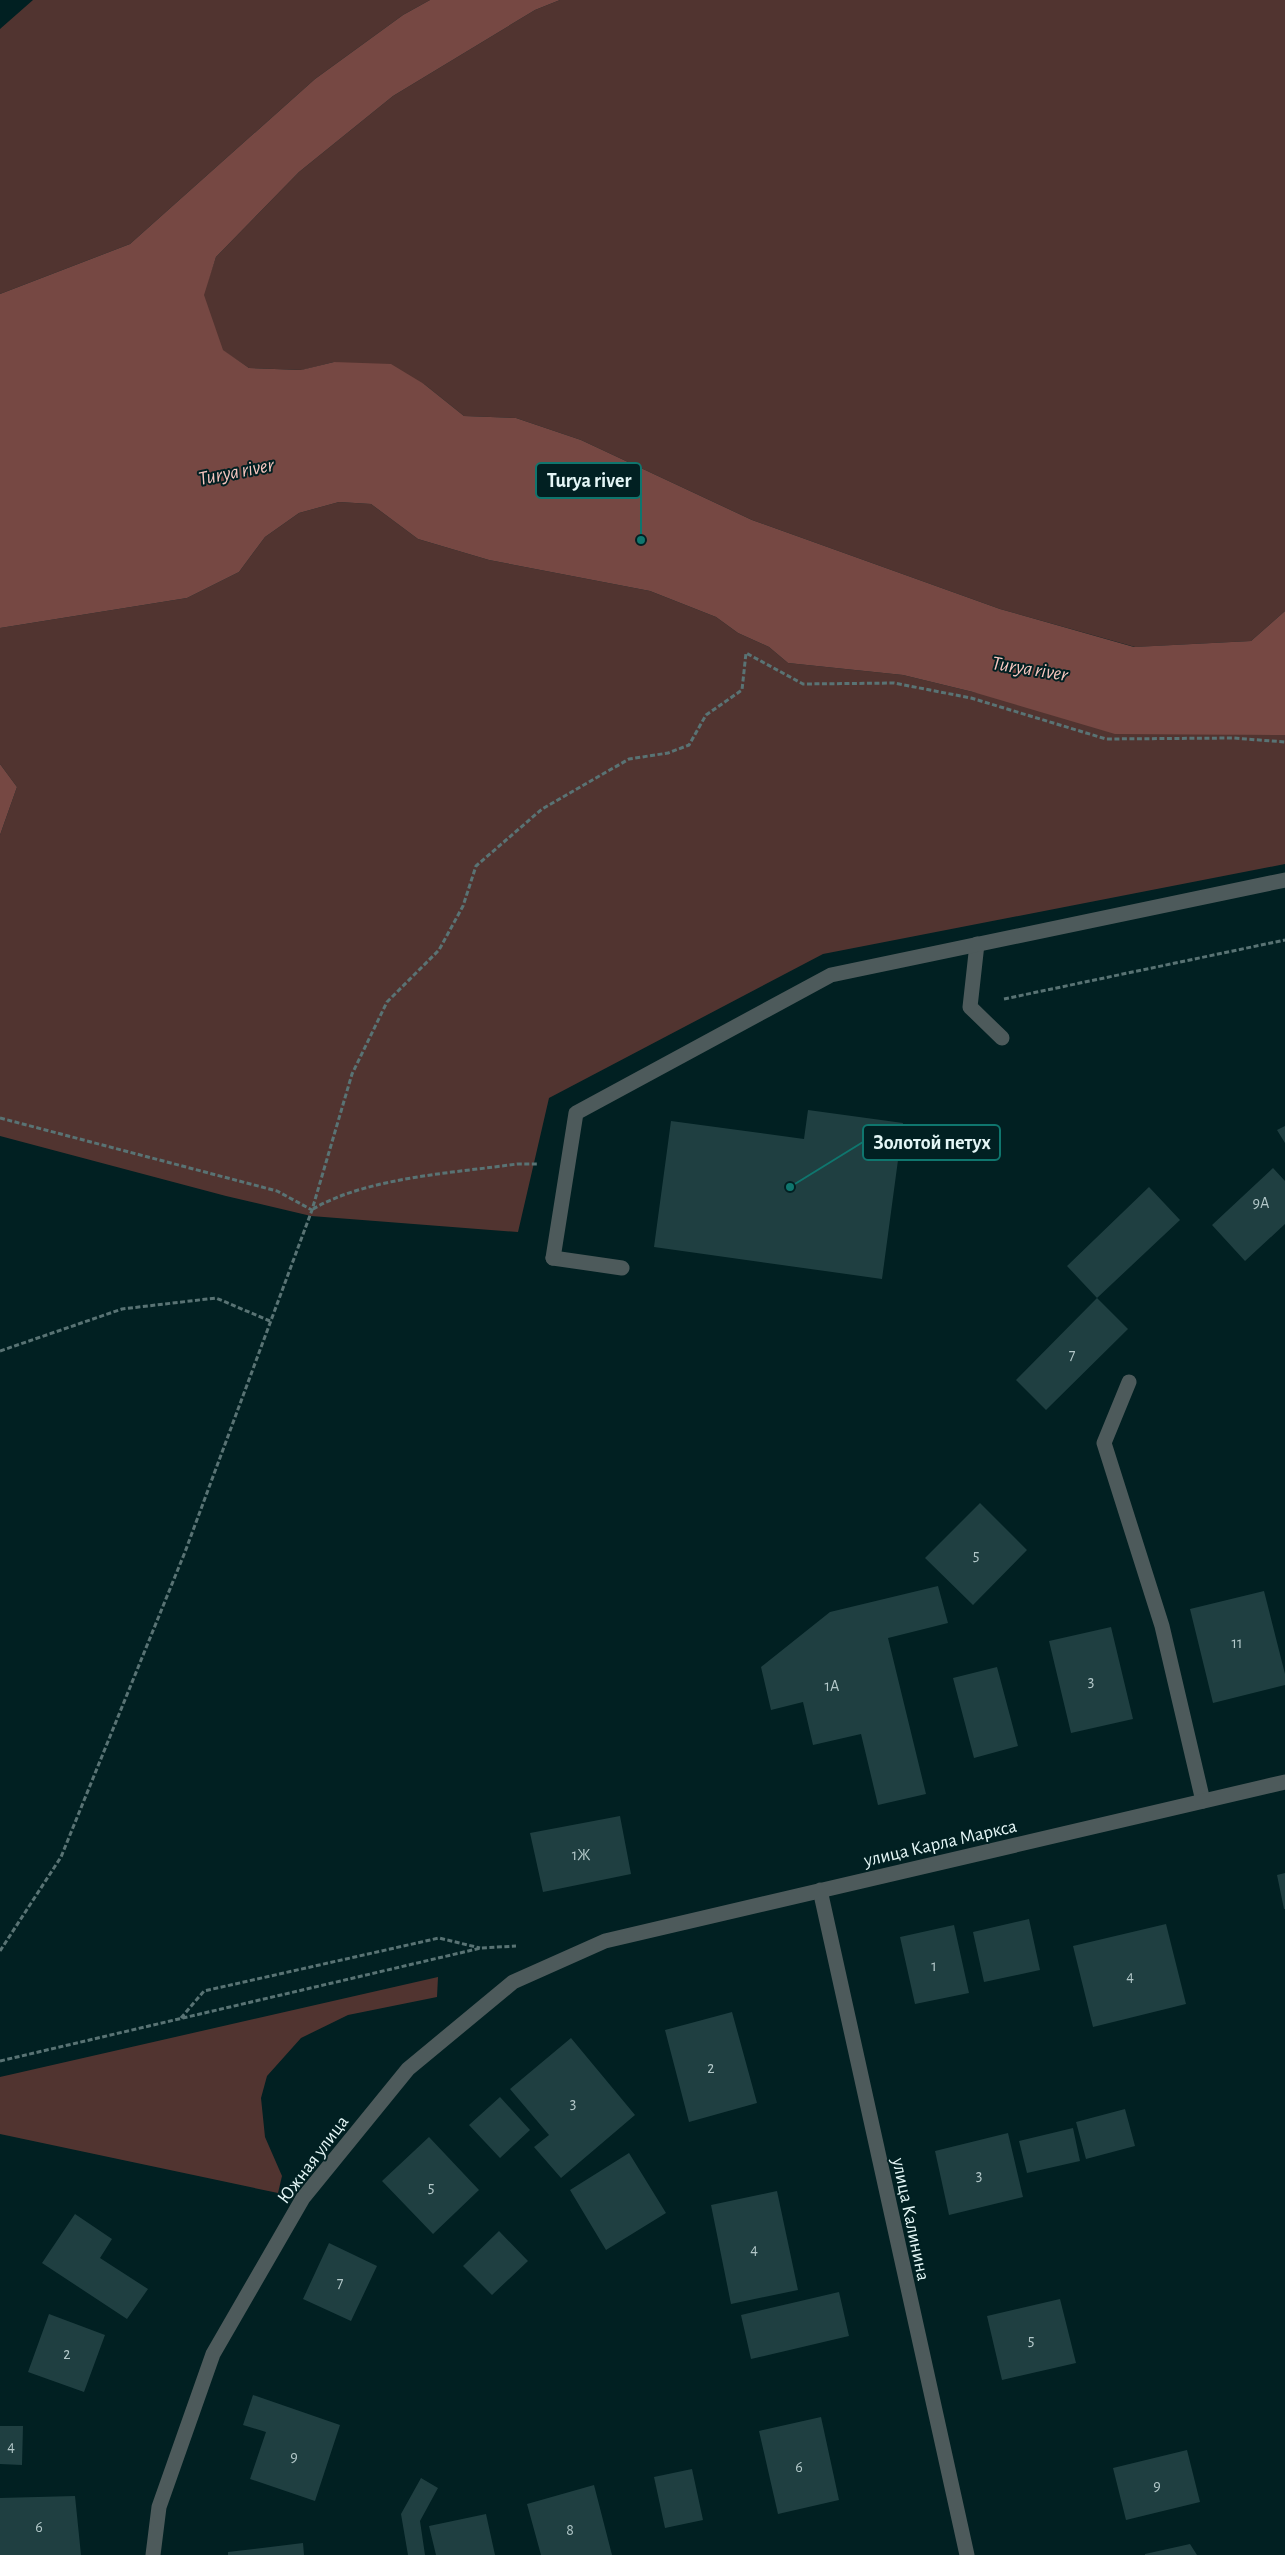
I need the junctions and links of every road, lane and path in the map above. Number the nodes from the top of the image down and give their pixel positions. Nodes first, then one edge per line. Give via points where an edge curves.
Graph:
1 (1285, 742) edge
2 (1285, 880) edge
3 (1285, 940) edge
4 (977, 944) junction
5 (970, 1006) junction
6 (1002, 1038) dead end
7 (0, 1118) edge
8 (568, 1163) junction
9 (312, 1210) junction
10 (622, 1268) dead end
11 (270, 1322) junction
12 (0, 1351) edge
13 (1129, 1382) dead end
14 (1285, 1782) edge
15 (1203, 1801) junction
16 (820, 1890) junction
17 (605, 1941) joint
18 (481, 1948) dead end
19 (0, 1951) edge
20 (441, 1957) dead end
21 (180, 2019) junction
22 (0, 2061) edge
23 (154, 2555) edge
24 (966, 2555) edge

1 - 9 path via 1233,738 1106,739 971,698 894,682 803,684 746,653 742,690 706,715 689,745 668,753 629,759 542,808 476,866 463,906 439,950 387,1002 352,1074
2 - 4 street
3 - 5 path
4 - 5 street
4 - 8 street via 831,975 576,1113
5 - 6 street
7 - 9 path via 277,1191
8 - 9 path via 517,1164 390,1183 351,1192
8 - 10 street via 553,1258
9 - 11 path
11 - 12 path via 216,1298 122,1309
11 - 19 path via 185,1552 61,1857
13 - 15 street via 1104,1443 1162,1626
14 - 15 street, улица Карла Маркса
15 - 16 street, улица Карла Маркса
16 - 17 street, улица Карла Маркса
16 - 24 street, улица Калинина
17 - 23 street, Южная улица via 513,1982 408,2069 302,2198 213,2354 159,2507
18 - 21 path via 438,1938 204,1991
20 - 21 path
21 - 22 path

